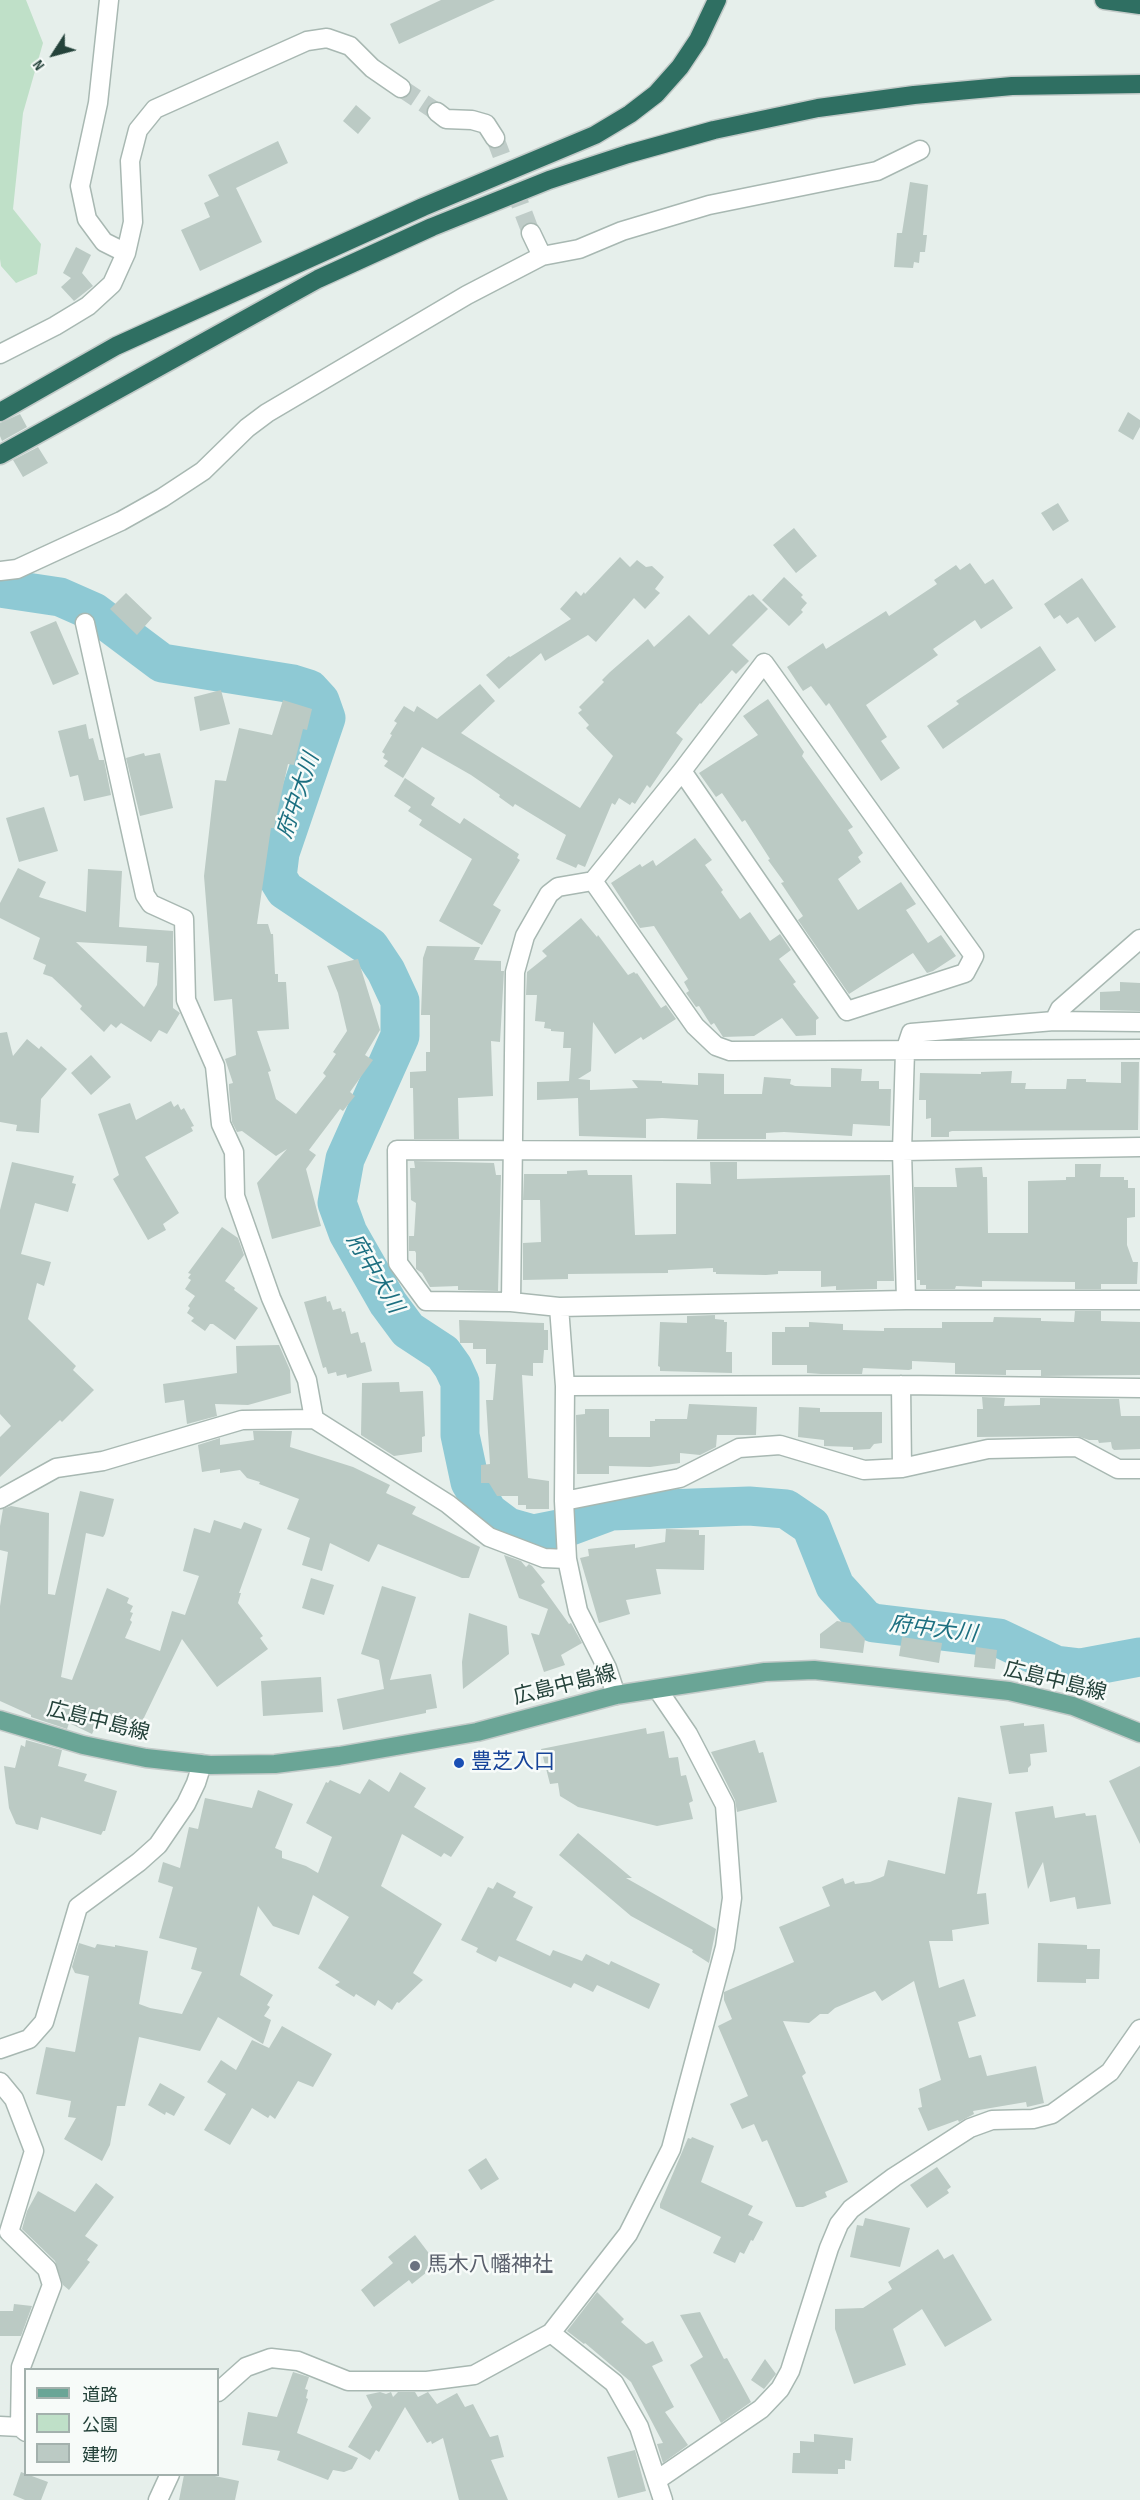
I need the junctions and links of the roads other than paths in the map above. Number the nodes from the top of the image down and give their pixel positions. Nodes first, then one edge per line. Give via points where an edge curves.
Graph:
1 (109, 0) edge
2 (1104, 0) edge
3 (714, 5) edge
4 (1140, 5) edge
5 (1140, 84) edge
6 (402, 88) tunnel mouth
7 (437, 112) tunnel mouth
8 (495, 138) tunnel mouth
9 (920, 150) dead end
10 (531, 233) tunnel mouth
11 (126, 253) junction
12 (542, 255) junction
13 (0, 354) edge
14 (0, 412) edge
15 (0, 455) edge
16 (0, 571) edge
17 (85, 622) dead end
18 (682, 771) junction
19 (593, 881) junction
20 (1140, 939) edge
21 (1054, 1022) junction
22 (1140, 1022) edge
23 (1140, 1049) edge
24 (905, 1051) junction
25 (1140, 1147) edge
26 (514, 1151) junction
27 (902, 1151) junction
28 (906, 1300) junction
29 (1140, 1300) edge
30 (511, 1302) junction
31 (560, 1307) junction
32 (902, 1385) junction
33 (565, 1386) junction
34 (1140, 1388) edge
35 (314, 1419) junction
36 (902, 1468) junction
37 (1140, 1468) edge
38 (0, 1499) edge
39 (564, 1507) junction
40 (567, 1550) junction
41 (658, 1690) junction
42 (616, 1695) junction
43 (0, 1720) edge
44 (1140, 1733) edge
45 (202, 1764) junction
46 (1140, 2029) edge
47 (0, 2049) edge
48 (0, 2082) edge
49 (551, 2333) junction
50 (219, 2391) edge
51 (0, 2426) edge
52 (23, 2430) edge
53 (170, 2476) edge
54 (657, 2480) junction
55 (158, 2500) edge
56 (663, 2500) edge

1 - 11 street via 98,103 80,186 87,219 104,242
2 - 4 highway
3 - 14 highway via 698,40 656,94 595,135 423,207 116,346
5 - 15 highway via 1012,86 818,108 714,130 617,157 453,218 318,279
6 - 11 street via 372,68 350,46 327,38 307,41 155,109 138,130 130,161 133,222
7 - 8 street via 446,119 486,124
9 - 12 street via 877,171 709,205 622,231 579,249
10 - 12 street
11 - 13 street via 112,284 88,306
12 - 16 street via 267,413 203,471 162,498 17,568
17 - 35 street via 145,895 151,904 184,919 186,1000 215,1066 221,1124 234,1152 236,1196 271,1298 307,1380
18 - 18 street via 847,1011 965,973 974,956 764,663
18 - 19 street
19 - 24 street via 695,1026 716,1046 730,1051
19 - 26 street via 558,887 549,894 525,936 517,963
20 - 21 street via 1060,1009
21 - 22 street
21 - 24 street via 911,1033
23 - 24 street
24 - 27 street
25 - 27 street
26 - 27 street
26 - 30 street
26 - 30 street via 398,1150 398,1263 426,1301
27 - 28 street
28 - 29 street
28 - 31 street
30 - 31 street
31 - 33 street
32 - 33 street
32 - 34 street
32 - 36 street
33 - 39 street
35 - 38 street via 242,1420 103,1461 56,1468
35 - 40 street via 448,1504 489,1537 544,1558
36 - 37 street via 988,1449 1077,1447 1118,1469
36 - 39 street via 864,1470 780,1445 739,1448 680,1478
39 - 40 street
40 - 42 street via 578,1611
41 - 42 main road, 広島中島線
41 - 44 main road, 広島中島線 via 765,1672 838,1672 1042,1697
41 - 49 street via 688,1734 725,1805 732,1873 725,1947 671,2149 628,2234
42 - 45 main road, 広島中島線 via 477,1732 339,1756 275,1764
43 - 45 main road, 広島中島線 via 114,1752
45 - 47 street via 186,1804 158,1845 78,1907 44,2022 29,2039
46 - 54 street via 1110,2072 1052,2114 1033,2119 992,2120 970,2128 851,2209 839,2224 829,2248 790,2371 780,2389 761,2409
48 - 52 street via 14,2099 34,2151 9,2232 47,2269 52,2285 21,2367
49 - 50 street via 474,2375 427,2381 348,2381 298,2361 271,2358 246,2367
49 - 54 street via 614,2383 639,2427
51 - 52 street
53 - 55 street
54 - 56 street

